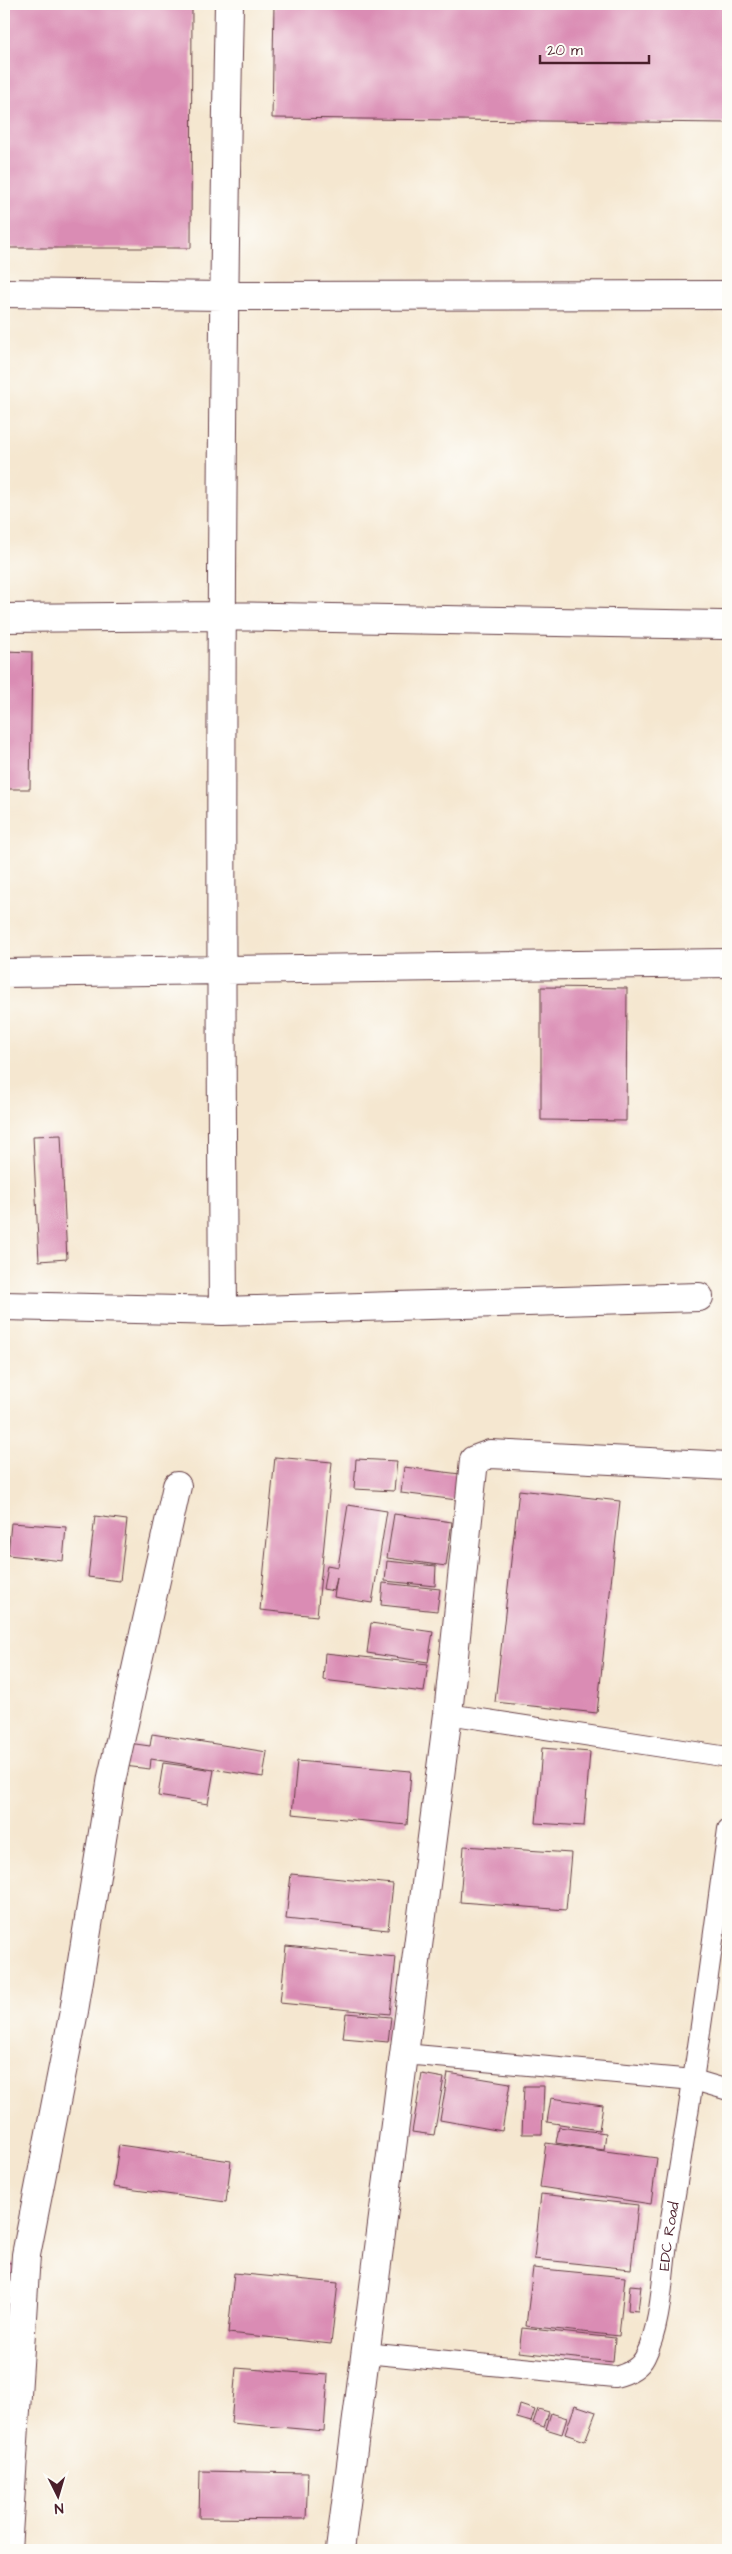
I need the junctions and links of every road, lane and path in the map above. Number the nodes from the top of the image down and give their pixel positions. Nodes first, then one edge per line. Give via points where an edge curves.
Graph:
1 (229, 4) edge
2 (4, 293) edge
3 (728, 295) edge
4 (223, 296) junction
5 (222, 616) junction
6 (4, 618) edge
7 (721, 625) dead end
8 (728, 963) edge
9 (221, 971) junction
10 (4, 973) edge
11 (699, 1297) dead end
12 (4, 1306) edge
13 (223, 1311) junction
14 (728, 1466) edge
15 (177, 1486) dead end
16 (448, 1714) junction
17 (728, 1757) edge
18 (728, 1829) edge
19 (404, 2054) junction
20 (694, 2080) junction
21 (728, 2090) edge
22 (366, 2353) junction
23 (7, 2550) edge
24 (340, 2550) edge

1 - 4 street
2 - 4 street
3 - 4 street
4 - 5 street
5 - 6 street
5 - 7 street
5 - 9 street
8 - 9 street
9 - 10 street
9 - 13 street
11 - 13 street
12 - 13 street
14 - 16 street via 490,1454 474,1460
15 - 23 street via 112,1777 74,2011 26,2255
16 - 17 lane
16 - 19 street
18 - 20 lane, EDC Road
19 - 20 lane
19 - 22 street
20 - 21 lane
20 - 22 lane, EDC Road via 652,2340 638,2366 615,2377
22 - 24 street

